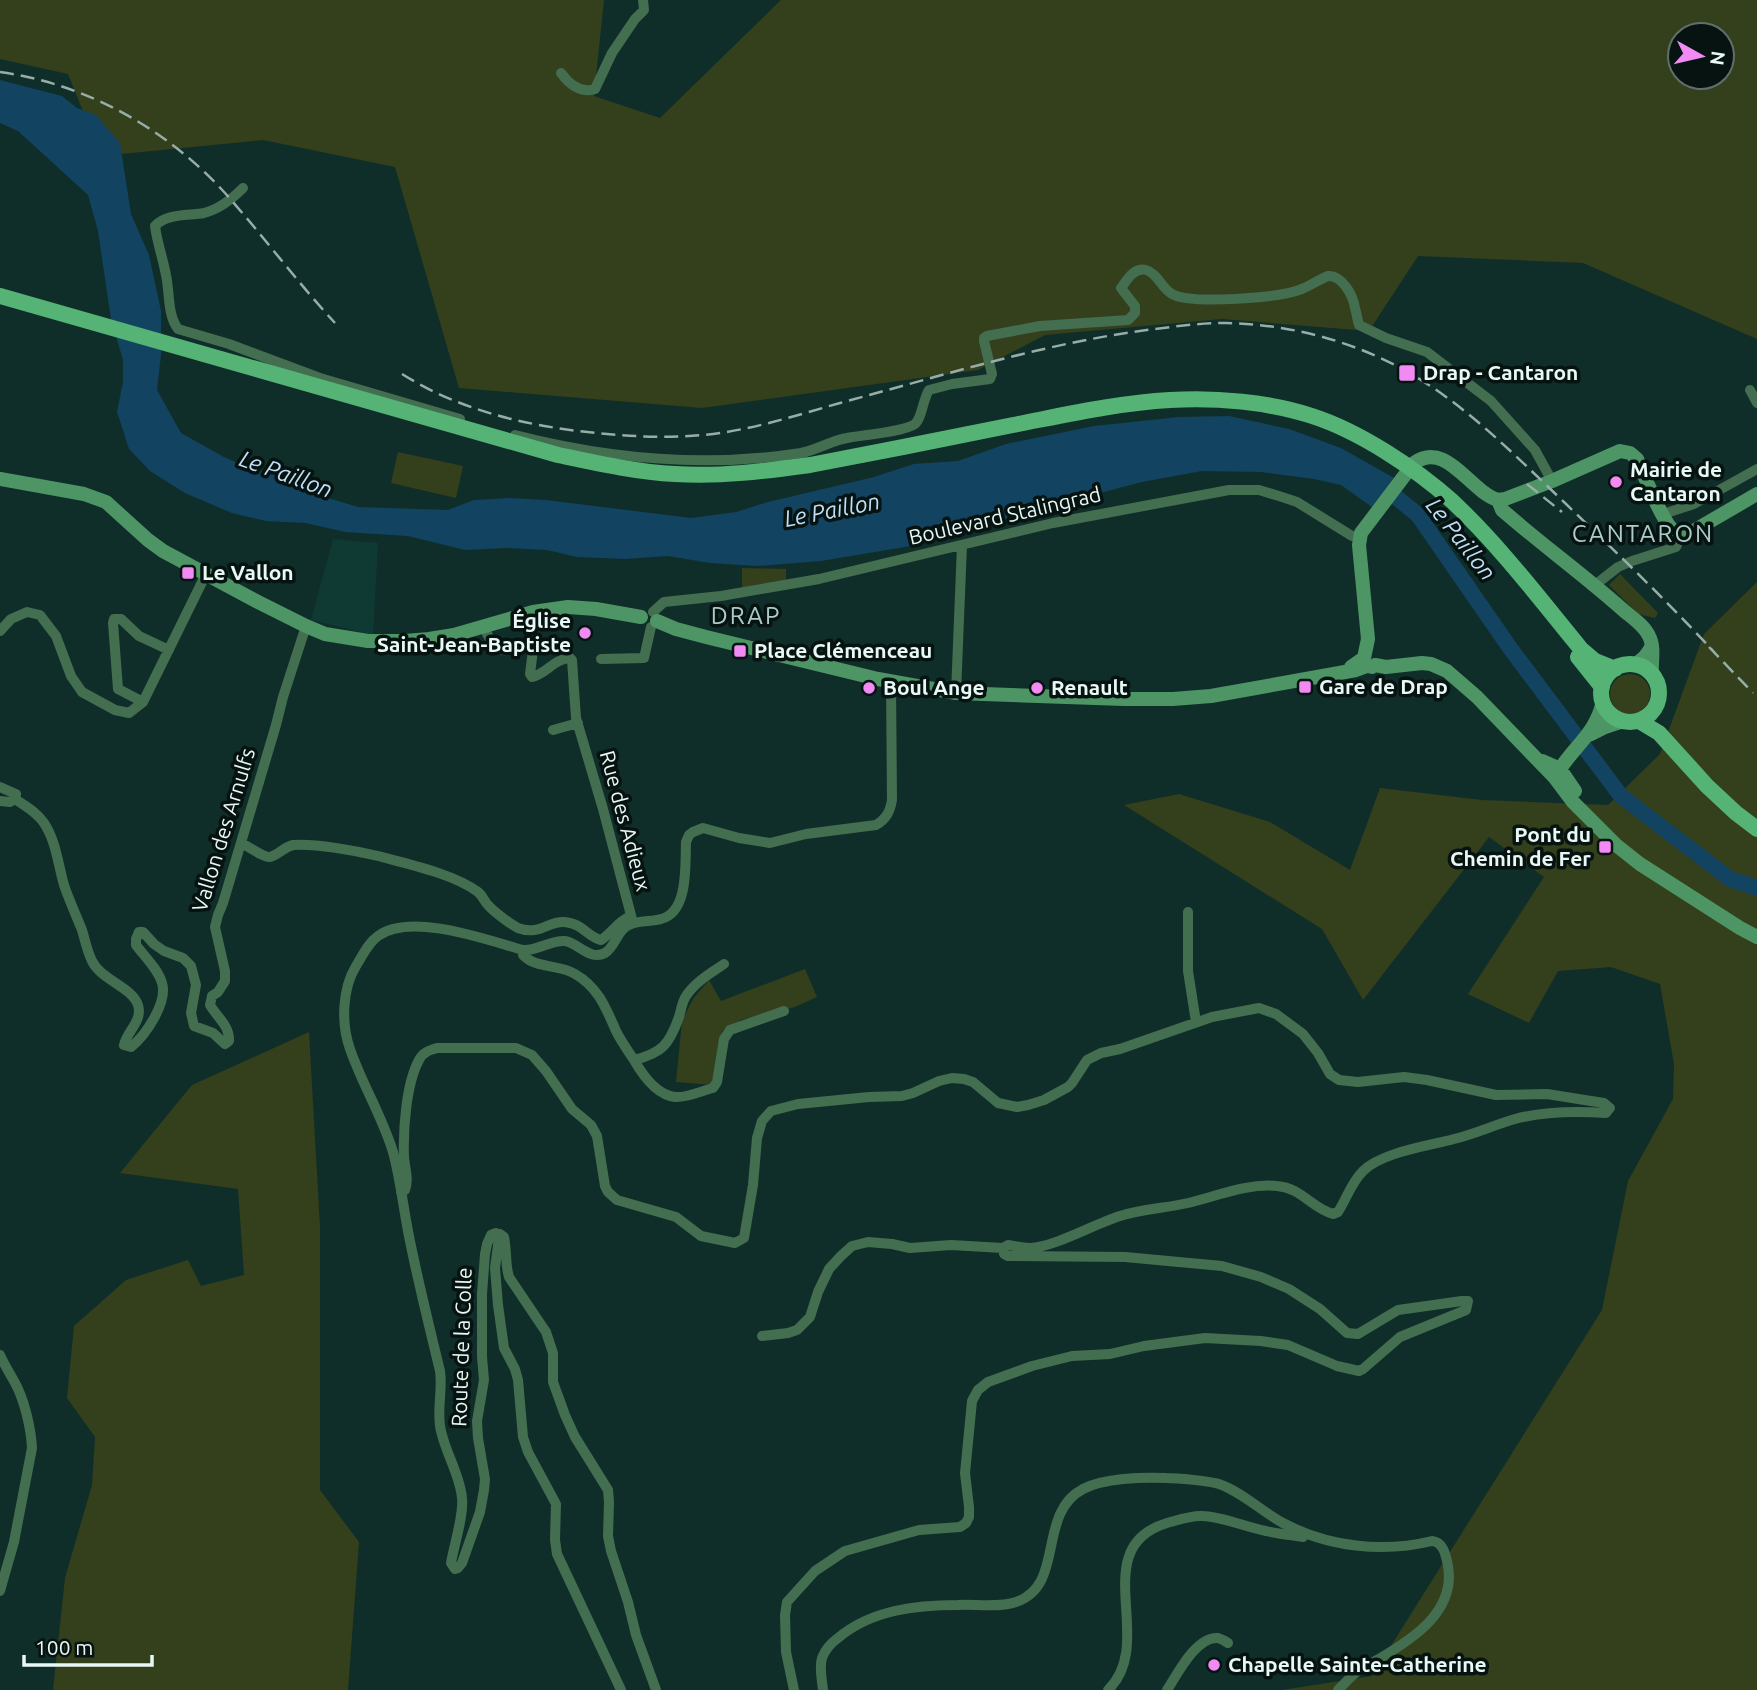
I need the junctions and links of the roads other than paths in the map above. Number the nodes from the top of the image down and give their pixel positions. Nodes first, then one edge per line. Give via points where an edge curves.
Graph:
1 (643, 0) edge
2 (561, 73) dead end
3 (243, 188) dead end
4 (0, 298) edge
5 (1750, 390) dead end
6 (1757, 403) edge
7 (1295, 415) junction
8 (1757, 469) edge
9 (0, 479) edge
10 (1552, 481) junction
11 (1757, 494) edge
12 (1497, 500) junction
13 (1663, 514) junction
14 (1362, 533) junction
15 (1682, 534) junction
16 (962, 545) junction
17 (206, 574) junction
18 (1595, 585) junction
19 (650, 619) junction
20 (306, 626) junction
21 (484, 627) junction
22 (0, 631) edge
23 (1652, 645) junction
24 (169, 650) junction
25 (601, 659) dead end
26 (1370, 660) junction
27 (1633, 664) junction
28 (1615, 669) junction
29 (1652, 674) junction
30 (891, 682) junction
31 (956, 693) junction
32 (1602, 699) junction
33 (143, 702) junction
34 (1654, 710) junction
35 (1626, 722) junction
36 (579, 726) junction
37 (553, 730) dead end
38 (1589, 735) junction
39 (1569, 755) junction
40 (1557, 774) junction
41 (0, 787) edge
42 (15, 799) junction
43 (1582, 799) junction
44 (0, 801) edge
45 (1757, 821) edge
46 (1757, 829) edge
47 (241, 843) junction
48 (1666, 880) junction
49 (1188, 912) dead end
50 (632, 920) junction
51 (1757, 937) edge
52 (523, 950) junction
53 (724, 964) dead end
54 (785, 1011) dead end
55 (1196, 1022) junction
56 (634, 1060) junction
57 (401, 1192) junction
58 (498, 1234) junction
59 (1003, 1248) junction
60 (762, 1336) dead end
61 (0, 1355) edge
62 (1305, 1533) junction
63 (0, 1591) edge
64 (1228, 1643) dead end
65 (621, 1690) edge
66 (656, 1690) edge
67 (794, 1690) edge
68 (823, 1690) edge
69 (1108, 1690) edge
70 (1167, 1690) edge
71 (1338, 1690) edge

1 - 2 street via 644,9 612,53 595,89 571,85
3 - 10 street via 219,207 155,226 178,329 320,378 543,442 640,459 703,461 815,450 843,439 911,426 918,420 929,390 990,379 987,336 1040,326 1128,320 1135,306 1121,288 1134,271 1144,269 1173,295 1196,299 1263,297 1299,290 1333,275 1349,292 1359,325 1427,352 1491,401 1535,450
4 - 7 main road via 556,461 673,480 765,477 811,470 1131,410 1201,405
5 - 6 street
7 - 28 main road via 1331,423 1375,446 1443,494 1499,549 1581,649
7 - 32 main road via 1373,451 1447,504 1495,554 1597,679
8 - 13 street via 1694,504
9 - 17 street via 106,502 163,551
10 - 12 street
10 - 13 street via 1620,451 1630,453
11 - 15 street
12 - 14 street via 1441,458 1425,456 1414,463
12 - 18 street via 1502,510
13 - 15 street via 1672,530
14 - 16 street, Boulevard Stalingrad via 1352,536 1297,502 1259,490 1229,490
14 - 26 street
15 - 18 street via 1676,547 1618,567
16 - 19 street, Boulevard Stalingrad via 819,579 664,602
16 - 31 street
17 - 20 street
17 - 24 street
18 - 23 street via 1644,629
19 - 21 street via 561,608
19 - 25 street via 645,658
19 - 30 street via 706,638
20 - 21 street via 344,638 383,641 429,639
20 - 47 street, Vallon des Arnulfs
21 - 36 street, Rue des Adieux via 495,647 516,650 534,642 531,677 565,657 572,660
22 - 33 street via 27,612 40,615 82,692 129,713
23 - 27 street
23 - 29 street
24 - 33 street
24 - 33 street via 114,619 118,689
26 - 31 street via 1356,670 1211,696 1124,699
26 - 40 street via 1431,664 1447,671 1534,758
27 - 28 main road
27 - 29 main road
28 - 32 main road via 1605,680
29 - 34 main road via 1659,691
30 - 31 street
30 - 50 street via 892,800 883,820 876,825 770,843 698,829 686,842 684,887 677,907 662,919
32 - 35 main road via 1610,714
32 - 38 street
34 - 35 main road via 1645,718
34 - 45 main road via 1673,739
35 - 38 street
35 - 46 main road via 1659,733 1707,786
36 - 37 street
36 - 50 street, Rue des Adieux
38 - 39 street
39 - 40 street
39 - 43 street via 1571,778
40 - 43 street
40 - 48 street via 1573,802 1608,839
41 - 42 street via 16,794
42 - 44 street
42 - 47 street, Vallon des Arnulfs via 44,823 92,962 138,1005 136,1023 125,1039 124,1045 131,1047 156,1016 163,986 136,945 139,932 191,966 196,985 191,1013 194,1026 213,1032 225,1044 229,1041 226,1026 210,1005 225,981 215,927
43 - 48 street
47 - 50 street via 266,857 295,845 335,848 444,876 480,894 518,928 537,930 560,921 575,923 601,940 622,919
48 - 51 street
49 - 55 street via 1188,971
50 - 52 street via 601,954 563,941
52 - 56 street via 529,960 560,967 586,982 604,1002
52 - 57 street via 454,931 412,927 378,935 353,971 345,1013 349,1047 387,1133
53 - 56 street via 685,997 669,1039 657,1052
54 - 56 street via 730,1030 713,1087 672,1097 655,1088
55 - 57 street via 1101,1053 1087,1060 1068,1087 1028,1105 998,1103 973,1083 952,1078 902,1096 798,1104 771,1111 757,1138 744,1238 735,1243 701,1236 676,1217 608,1192 591,1125 572,1109 532,1055 516,1048 437,1048 419,1060 411,1086 405,1114 408,1182
55 - 59 street via 1259,1008 1276,1014 1303,1034 1339,1080 1404,1077 1496,1095 1548,1094 1604,1103 1610,1108 1606,1113 1571,1111 1517,1119 1376,1162 1363,1171 1333,1214 1294,1189 1264,1185 1121,1216 1044,1246
57 - 58 street, Route de la Colle via 442,1385 441,1431 460,1485 462,1511 451,1563 455,1569 462,1563 484,1490 477,1422 484,1380 482,1294 487,1244 491,1235
58 - 65 street, Route de la Colle via 498,1305 504,1348 518,1380 523,1437 556,1504 557,1554
58 - 66 street via 505,1237 509,1277 546,1332 553,1353 553,1382 565,1416 608,1490 611,1551
59 - 60 street via 910,1248 868,1242 852,1246 829,1269 810,1317 797,1330
59 - 67 street via 1008,1256 1125,1257 1222,1266 1289,1289 1353,1334 1398,1310 1462,1301 1469,1306 1400,1337 1359,1371 1289,1345 1205,1338 1072,1356 988,1382 972,1401 966,1523 919,1530 845,1551 815,1571 787,1602 786,1652
61 - 63 street via 21,1397 32,1436 14,1542
62 - 68 street via 1218,1483 1134,1478 1083,1489 1066,1503 1055,1524 1047,1565 1030,1596 1013,1604 920,1606 865,1620 830,1644 822,1656
62 - 69 street via 1303,1537 1266,1531 1202,1516 1157,1526 1141,1538 1129,1554 1125,1572 1126,1655 1117,1682
62 - 71 street via 1360,1545 1399,1547 1437,1541 1447,1562 1448,1586 1436,1614 1418,1633 1359,1670
64 - 70 street via 1217,1638 1200,1643

